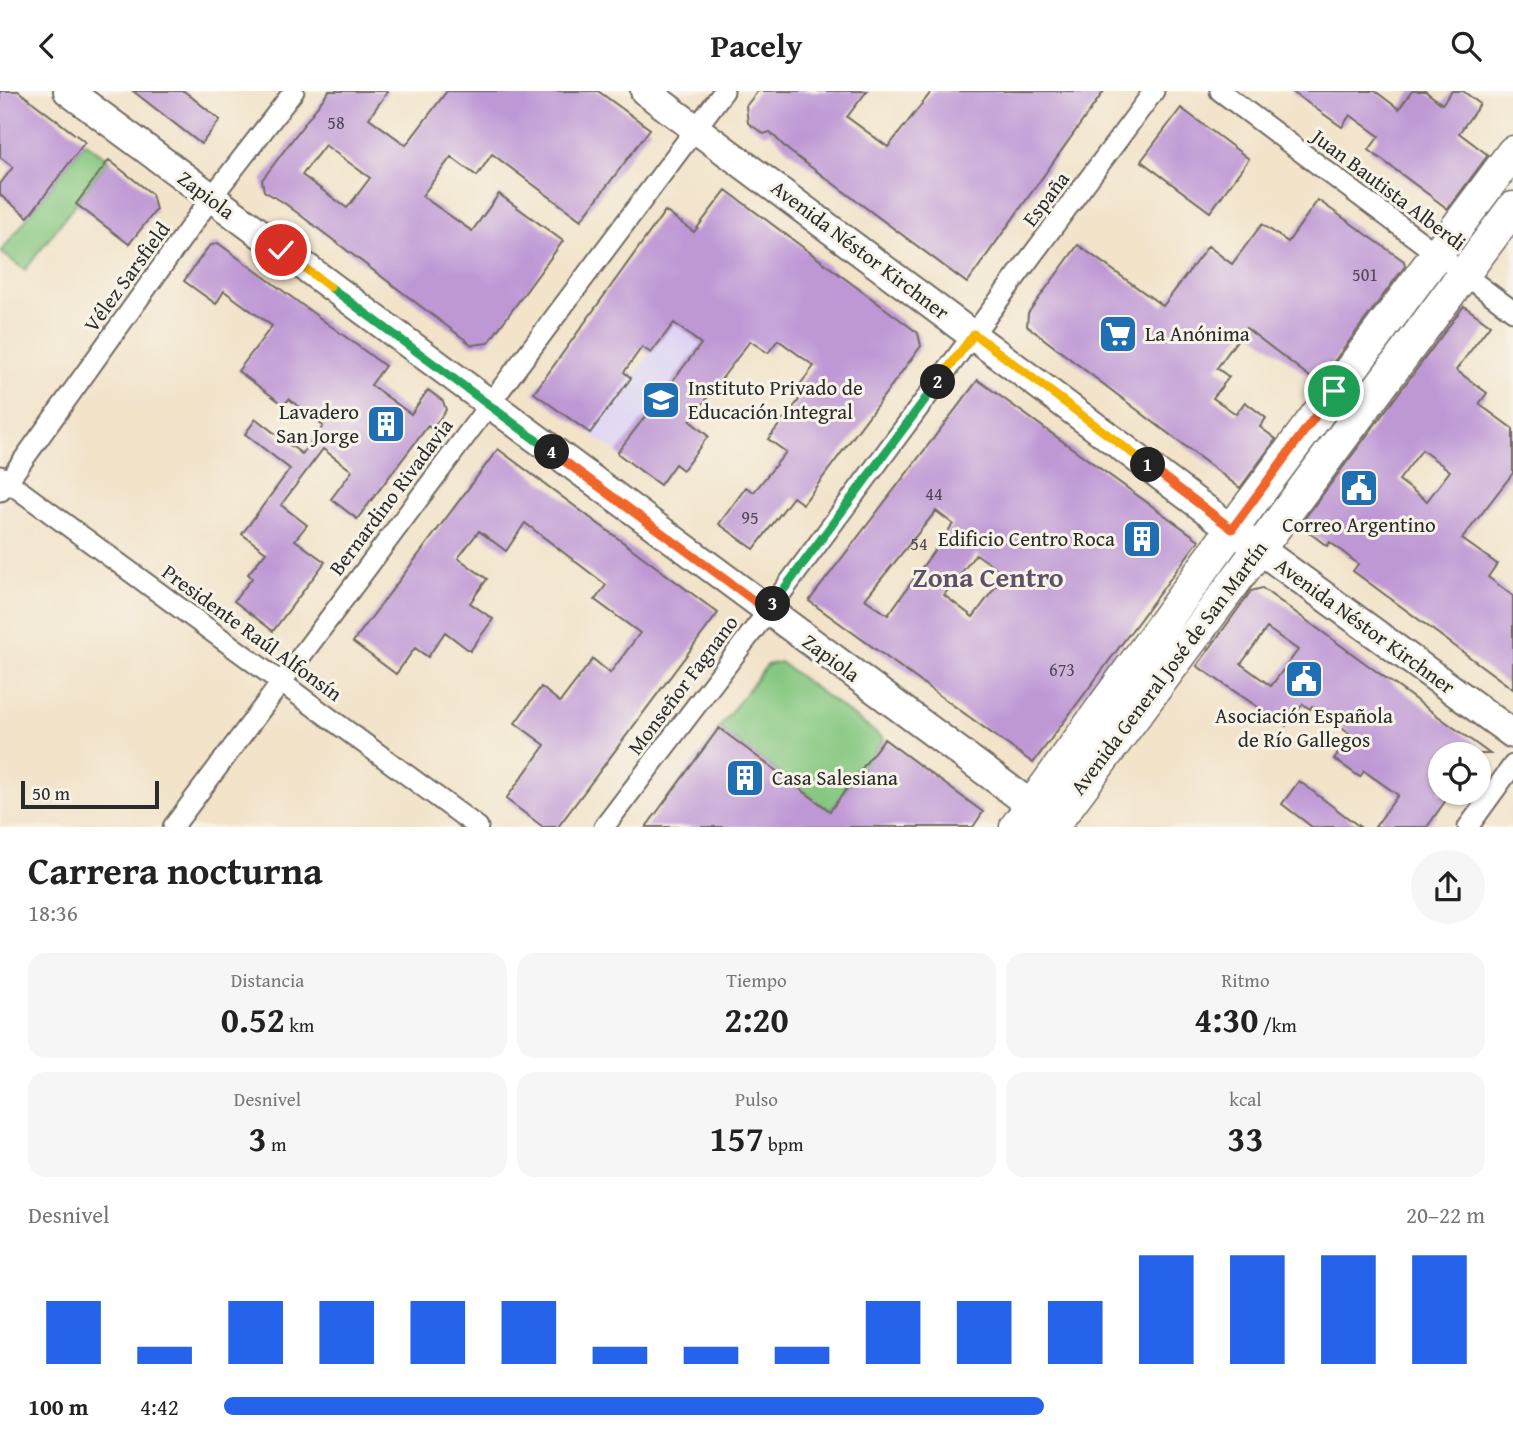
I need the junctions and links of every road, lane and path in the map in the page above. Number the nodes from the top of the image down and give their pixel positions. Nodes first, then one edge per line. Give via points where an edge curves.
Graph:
1 (68, 91) edge
2 (294, 91) edge
3 (645, 91) edge
4 (724, 91) edge
5 (1154, 91) edge
6 (1220, 91) edge
7 (696, 128) junction
8 (1513, 152) edge
9 (211, 198) junction
10 (1513, 208) edge
11 (1437, 254) junction
12 (1464, 274) junction
13 (1513, 311) edge
14 (974, 334) junction
15 (488, 405) junction
16 (3, 483) edge
17 (1232, 529) junction
18 (1258, 548) junction
19 (768, 611) junction
20 (280, 683) junction
21 (1513, 734) edge
22 (1513, 765) edge
23 (1043, 821) edge
24 (173, 827) edge
25 (478, 827) edge
26 (604, 827) edge
27 (1468, 827) edge

1 - 9 street, Zapiola
2 - 9 street, Vélez Sarsfield
3 - 7 street, Avenida Néstor Kirchner
4 - 7 street, Bernardino Rivadavia
5 - 14 street, España
6 - 11 street, Juan Bautista Alberdi
7 - 14 street, Avenida Néstor Kirchner
7 - 15 street, Bernardino Rivadavia
8 - 11 main road, Avenida General José de San Martín
9 - 15 street, Zapiola
9 - 16 street, Vélez Sarsfield
10 - 12 main road, Avenida General José de San Martín
11 - 12 street, Juan Bautista Alberdi
11 - 17 main road, Avenida General José de San Martín
12 - 13 street, Juan Bautista Alberdi
12 - 18 main road, Avenida General José de San Martín
14 - 17 street, Avenida Néstor Kirchner
14 - 19 street, Monseñor Fagnano
15 - 19 street, Zapiola
15 - 20 street, Bernardino Rivadavia
16 - 20 street, Presidente Raúl Alfonsín
17 - 18 street, Avenida Néstor Kirchner
17 - 23 main road, Avenida General José de San Martín
18 - 21 street, Avenida Néstor Kirchner
18 - 23 main road, Avenida General José de San Martín
19 - 23 street, Zapiola
19 - 26 street, Monseñor Fagnano
20 - 24 street, Bernardino Rivadavia
20 - 25 street, Presidente Raúl Alfonsín
22 - 27 street

